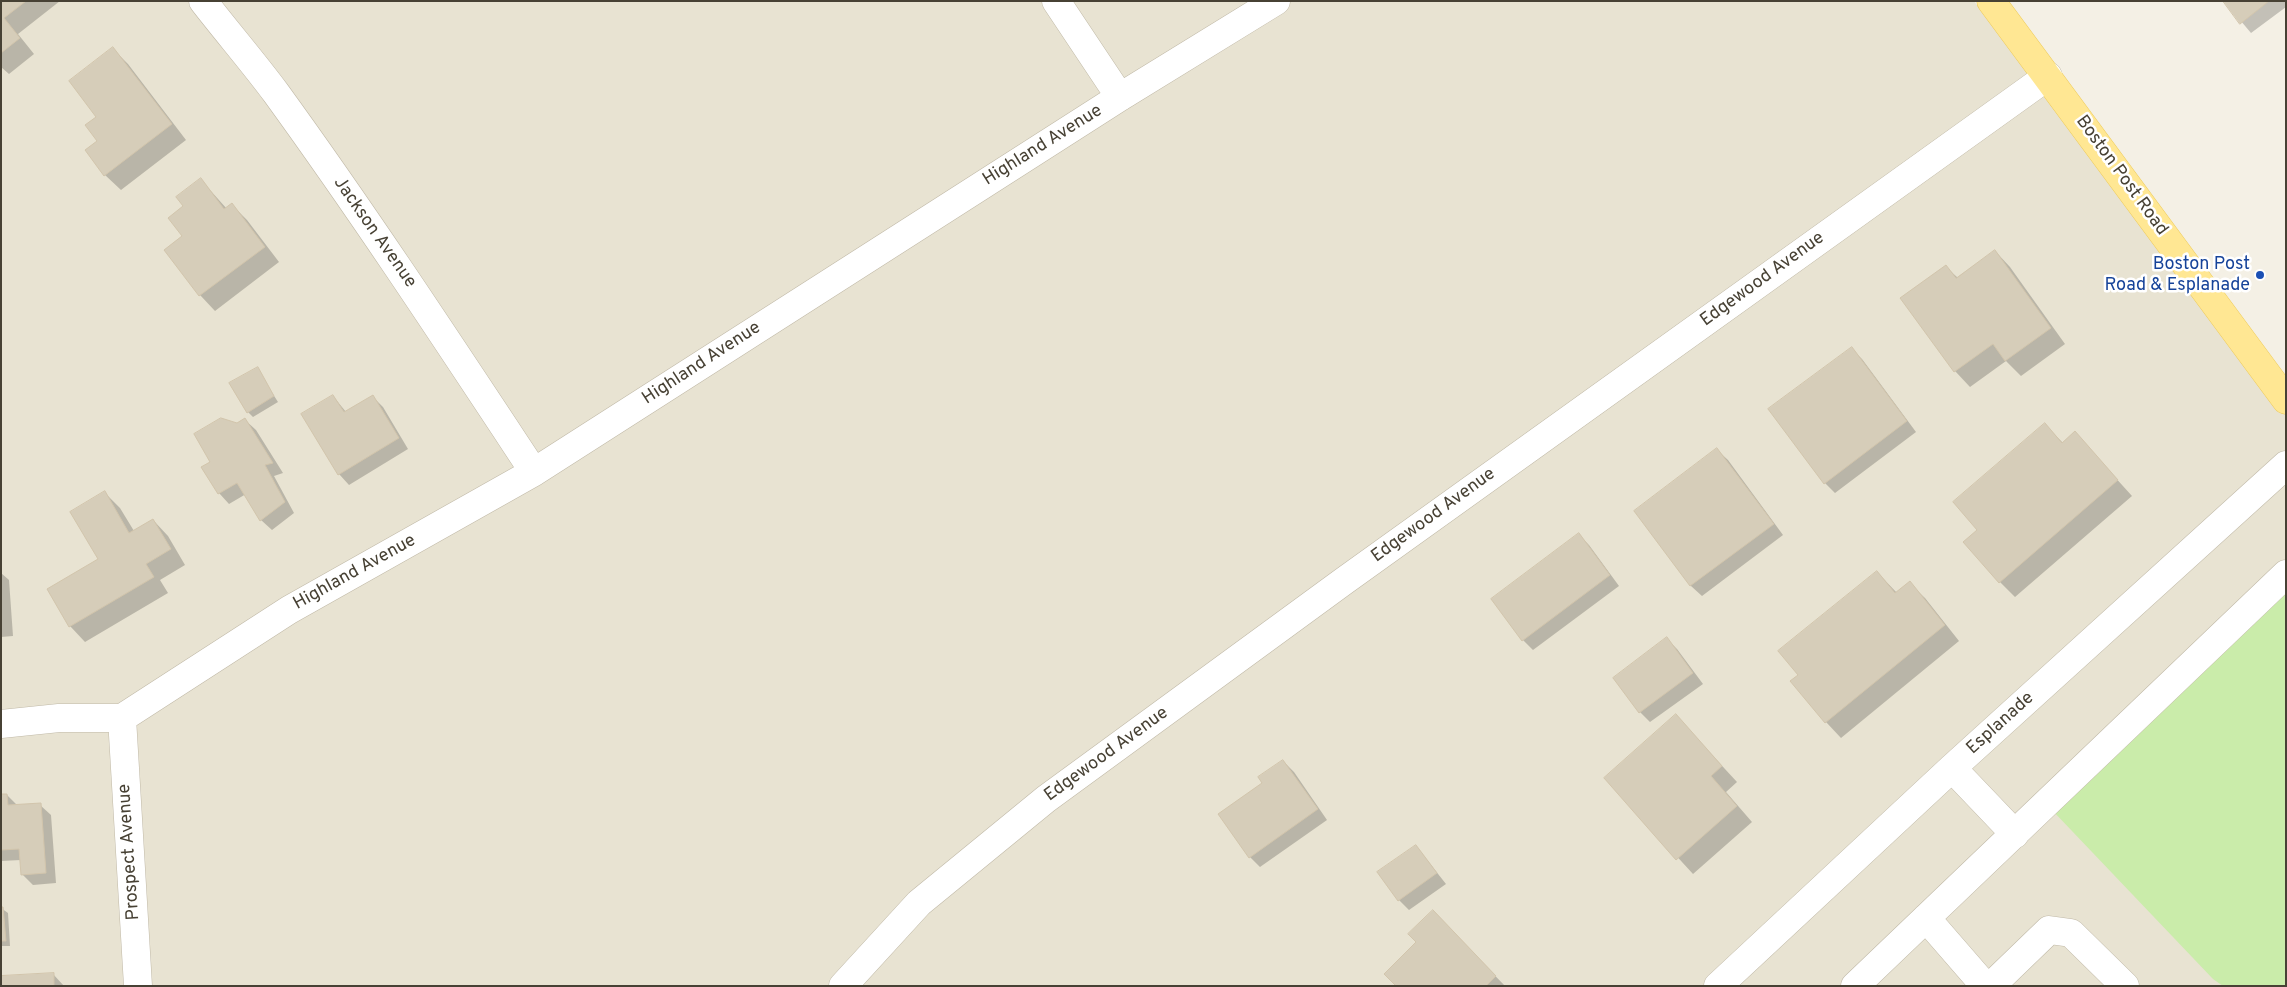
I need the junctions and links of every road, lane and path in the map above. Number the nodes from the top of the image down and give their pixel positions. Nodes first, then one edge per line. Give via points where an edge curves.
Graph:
1 (203, 1) edge
2 (1056, 1) edge
3 (1276, 1) edge
4 (1991, 1) edge
5 (2048, 76) junction
6 (1120, 97) junction
7 (2286, 400) edge
8 (2286, 465) edge
9 (534, 472) junction
10 (2286, 574) edge
11 (122, 718) junction
12 (1, 724) edge
13 (1952, 768) junction
14 (2015, 834) junction
15 (1926, 918) junction
16 (138, 986) edge
17 (843, 986) edge
18 (1718, 986) edge
19 (1855, 986) edge
20 (1985, 986) edge
21 (1991, 986) edge
22 (2125, 986) edge

1 - 9 street, Jackson Avenue via 275,93 373,232
2 - 6 street
3 - 6 street, Highland Avenue
4 - 5 main road, Boston Post Road
5 - 7 main road, Boston Post Road
5 - 17 street, Edgewood Avenue via 1344,580 1046,800 919,903
6 - 9 street, Highland Avenue
8 - 13 street, Esplanade
9 - 11 street, Highland Avenue via 289,610
10 - 14 street
11 - 12 street via 59,718
11 - 16 street, Prospect Avenue
13 - 14 street
13 - 18 street, Esplanade
14 - 15 street
15 - 19 street
15 - 20 street
21 - 22 street via 2049,930 2071,933

